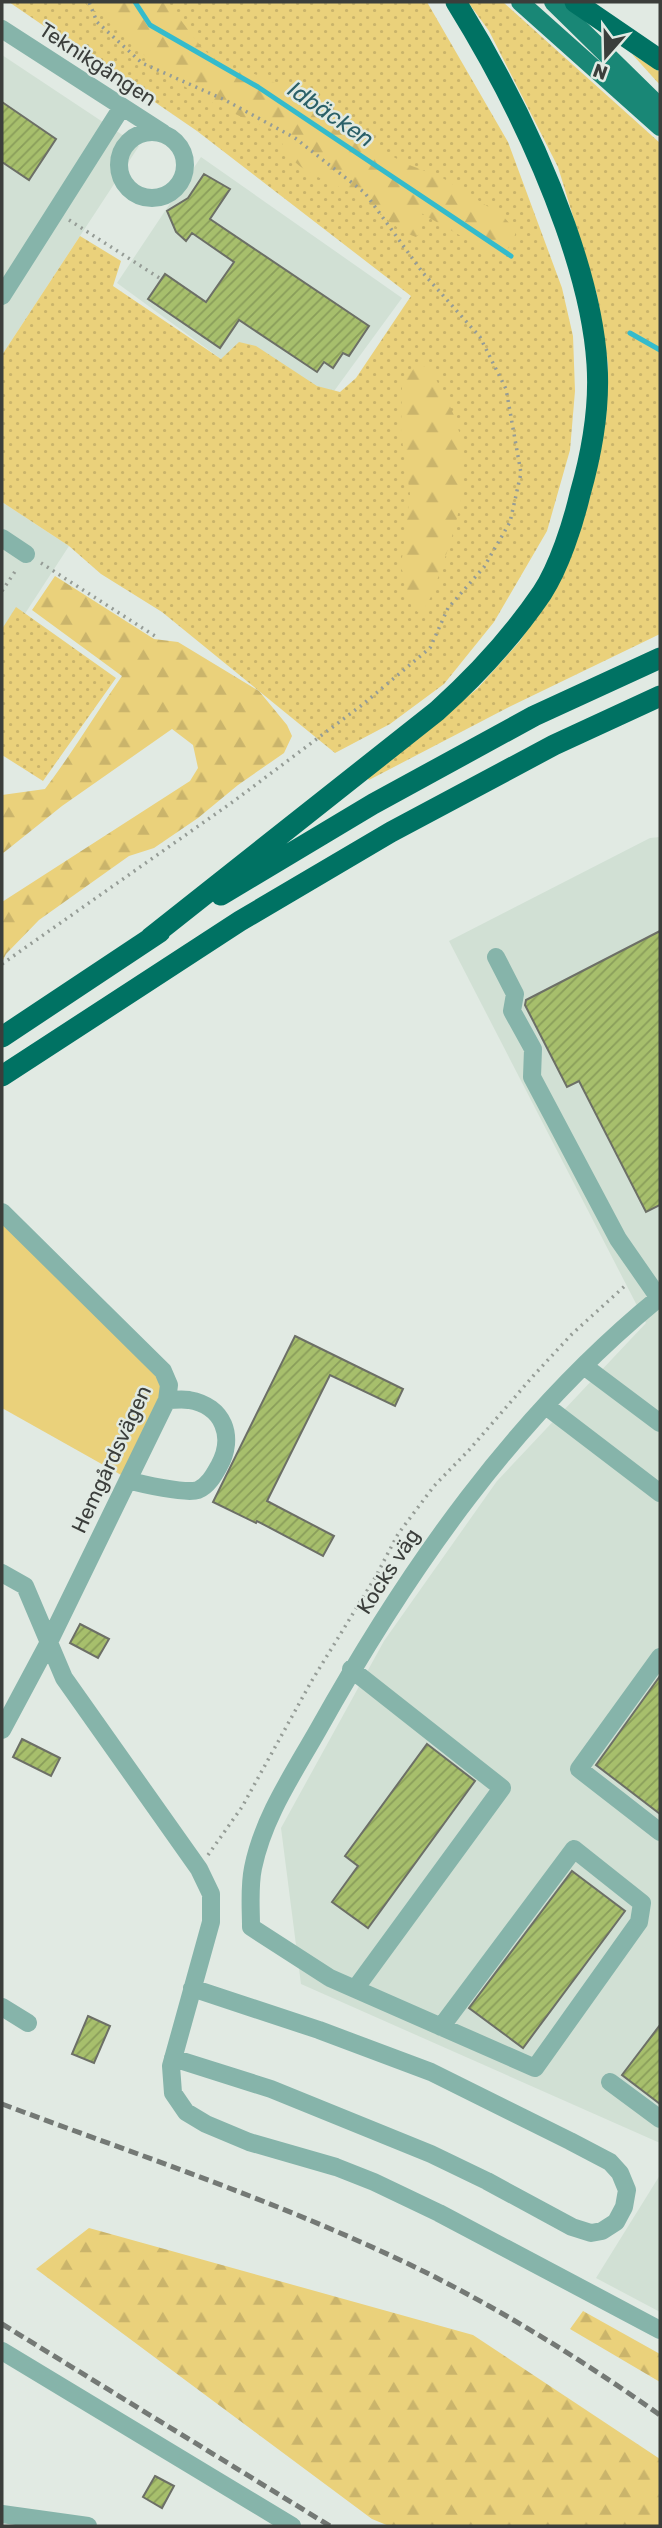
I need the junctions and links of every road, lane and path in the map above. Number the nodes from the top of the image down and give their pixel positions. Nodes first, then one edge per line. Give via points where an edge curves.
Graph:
1 (89, 2) edge
2 (456, 2) edge
3 (520, 2) edge
4 (553, 2) edge
5 (575, 2) edge
6 (2, 29) edge
7 (660, 60) edge
8 (122, 107) junction
9 (660, 107) edge
10 (660, 127) edge
11 (170, 137) dead end
12 (55, 212) junction
13 (161, 279) dead end
14 (2, 296) edge
15 (2, 538) edge
16 (26, 554) junction
17 (2, 591) edge
18 (155, 636) dead end
19 (660, 658) edge
20 (660, 696) edge
21 (150, 938) junction
22 (496, 957) dead end
23 (2, 964) edge
24 (2, 1037) edge
25 (2, 1076) edge
26 (2, 1212) edge
27 (660, 1298) edge
28 (584, 1366) junction
29 (167, 1400) junction
30 (546, 1406) junction
31 (660, 1423) edge
32 (128, 1479) junction
33 (660, 1493) edge
34 (2, 1573) edge
35 (48, 1644) junction
36 (660, 1657) edge
37 (351, 1669) junction
38 (2, 1730) edge
39 (660, 1832) edge
40 (192, 1988) junction
41 (355, 1989) junction
42 (2, 2007) edge
43 (28, 2023) dead end
44 (441, 2027) junction
45 (172, 2062) junction
46 (610, 2082) dead end
47 (163, 2086) dead end
48 (660, 2119) edge
49 (660, 2330) edge
50 (2, 2351) edge
51 (2, 2514) edge
52 (88, 2526) edge
53 (292, 2526) edge

1 - 23 path via 97,22 142,63 295,138 365,193 423,273 480,337 506,389 521,473 510,522 484,567 448,608 430,648 244,793
2 - 21 highway via 519,113 547,174 588,299 597,364 597,421 573,524 543,591 472,680
3 - 10 main road
4 - 9 main road
5 - 7 highway
6 - 8 street, Teknikgången
8 - 11 street, Teknikgången
8 - 12 street
12 - 13 path
12 - 14 street
15 - 16 street
16 - 17 path
16 - 18 path
19 - 21 highway via 534,716 373,804
20 - 25 highway via 554,745 391,832 240,921
21 - 24 highway
22 - 27 street via 515,994 512,1011 533,1049 532,1077 618,1238
26 - 29 street, Hemgårdsvägen via 163,1371 169,1385
27 - 28 street, Kocks väg
28 - 30 street, Kocks väg
28 - 31 street
29 - 32 street, Hemgårdsvägen
29 - 32 street via 190,1400 212,1411 226,1430 226,1454 208,1483 198,1490 186,1492
30 - 33 street
30 - 37 street, Kocks väg via 438,1536
32 - 35 street, Hemgårdsvägen
34 - 35 street via 25,1586
35 - 38 street, Hemgårdsvägen
35 - 40 street via 64,1678 211,1894 211,1922
36 - 39 street via 579,1769
37 - 41 street, Kocks väg via 269,1817 252,1870 251,1927
37 - 41 street via 502,1788
40 - 45 street
40 - 45 street via 431,2072 570,2141 610,2162 620,2173 626,2190 624,2207 616,2222 602,2231 572,2227 431,2154 271,2089
41 - 44 street
42 - 43 street
44 - 44 street via 535,2068 639,1922 642,1903 574,1849
45 - 47 street
45 - 49 street via 173,2092 187,2112 206,2124 374,2182
46 - 48 street
50 - 53 street
51 - 52 street

